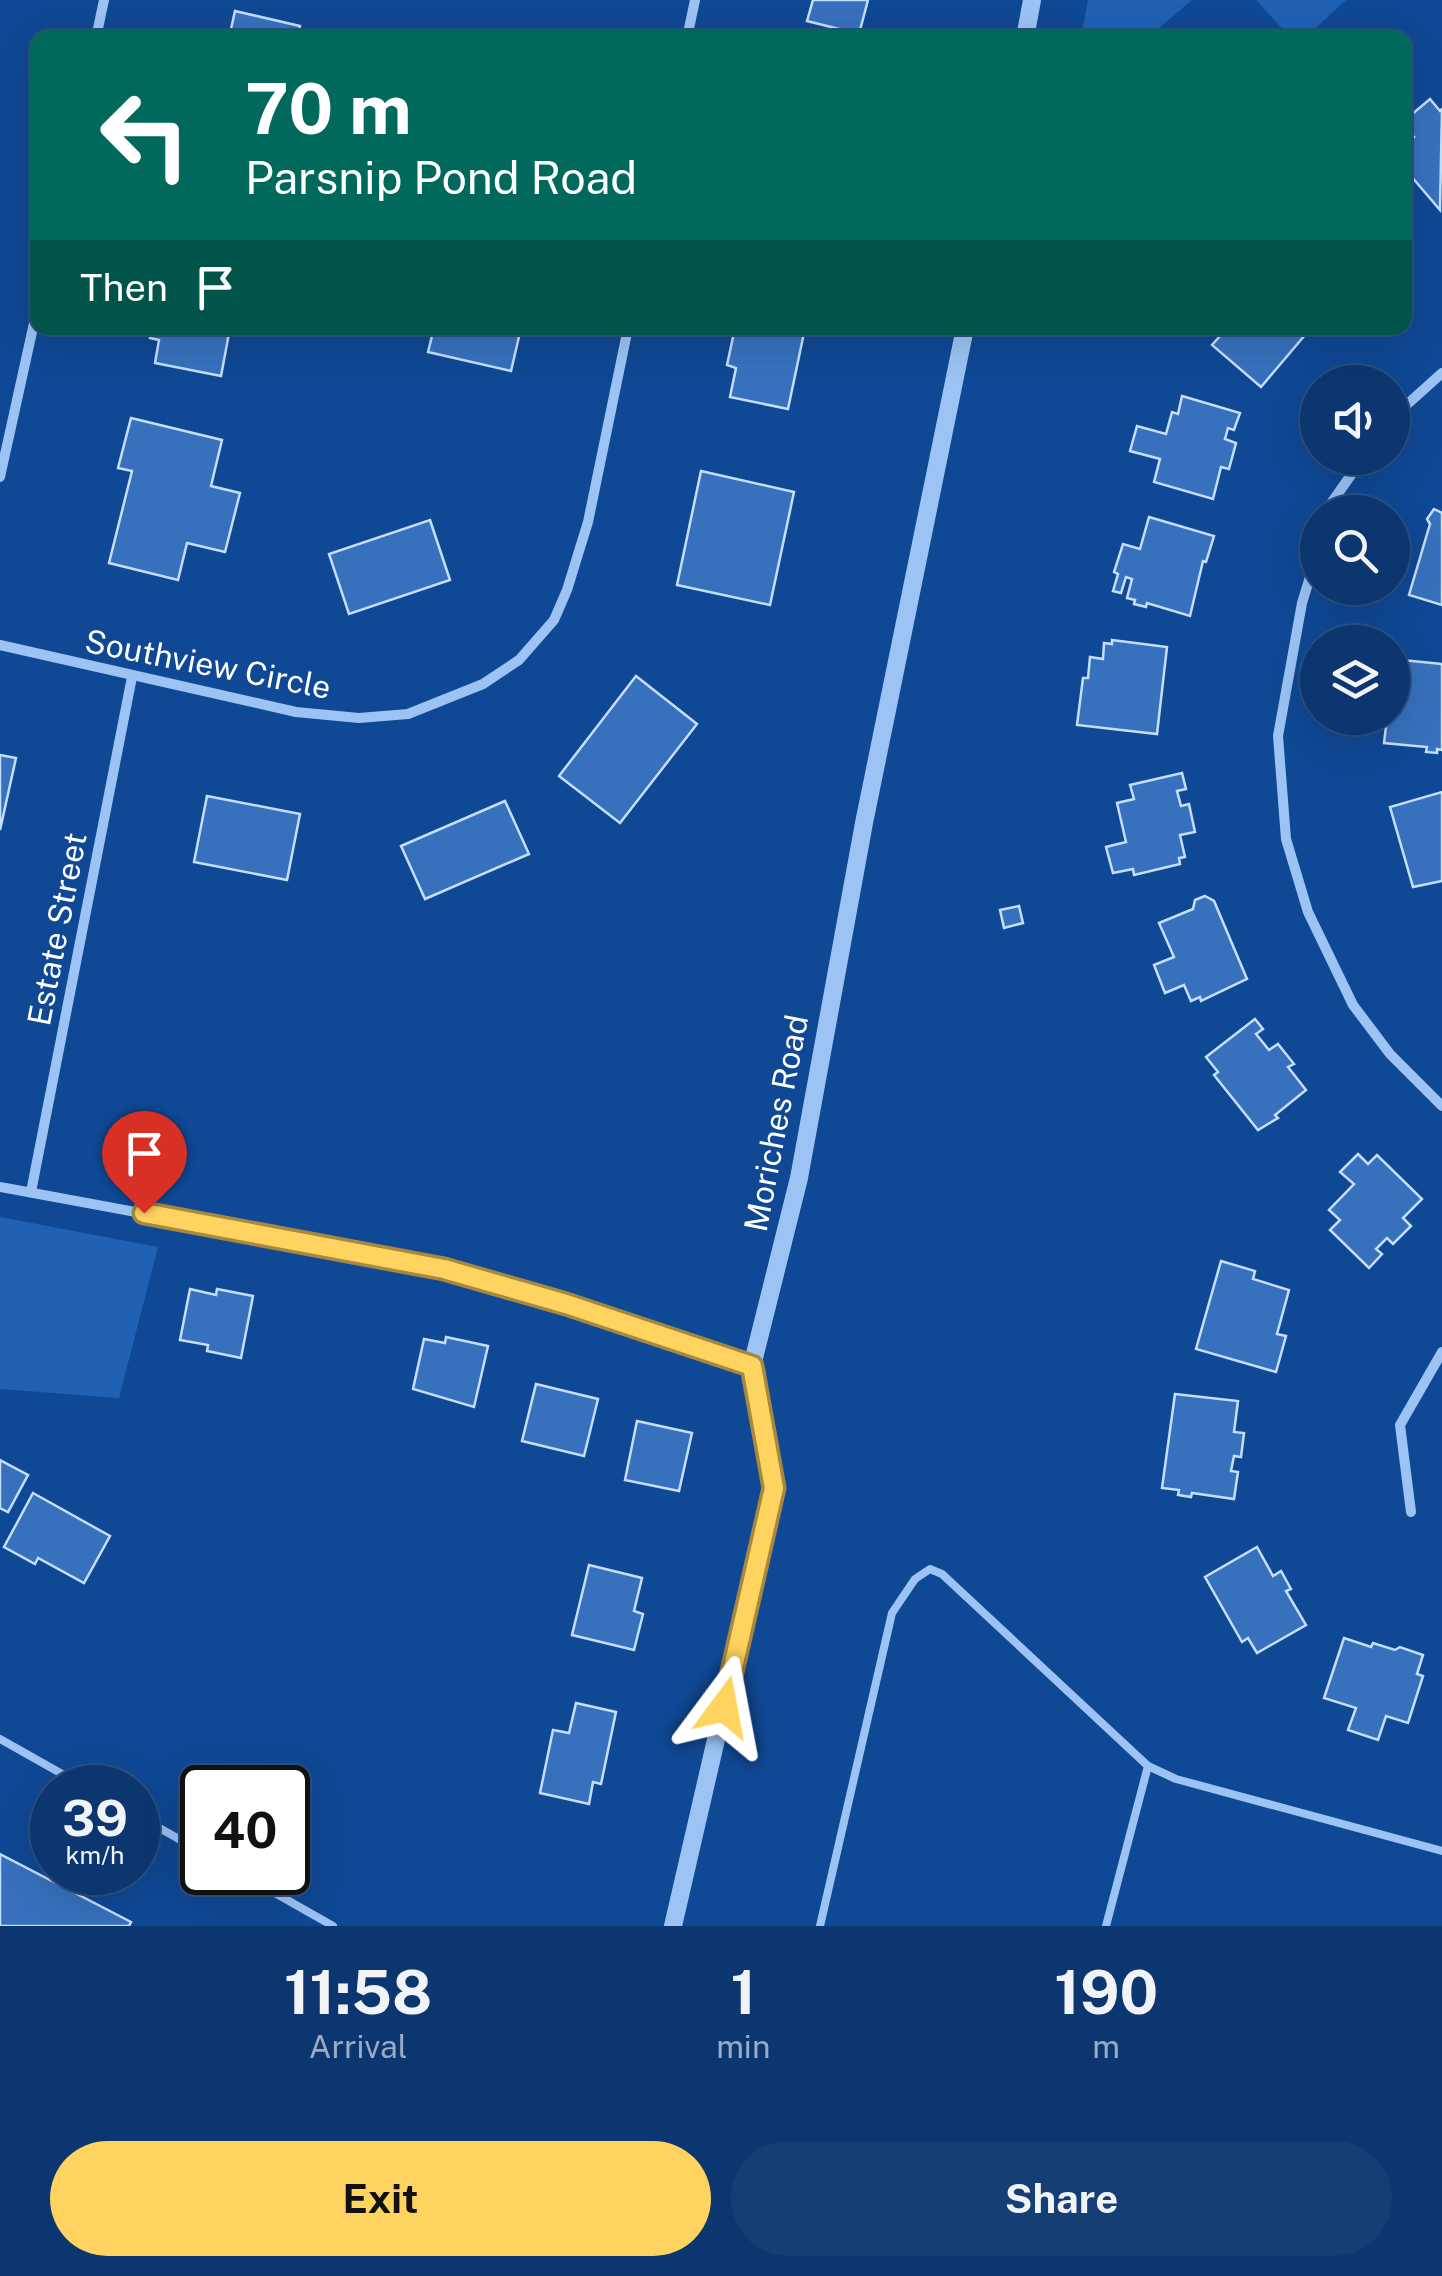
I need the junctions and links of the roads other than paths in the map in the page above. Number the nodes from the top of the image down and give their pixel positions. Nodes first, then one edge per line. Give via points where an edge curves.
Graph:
1 (104, 0) edge
2 (695, 0) edge
3 (1032, 0) edge
4 (98, 30) edge
5 (689, 30) edge
6 (1026, 30) edge
7 (31, 335) edge
8 (627, 335) edge
9 (964, 335) edge
10 (1442, 373) edge
11 (1410, 402) edge
12 (0, 477) edge
13 (1301, 605) edge
14 (0, 645) edge
15 (132, 677) junction
16 (1442, 1106) edge
17 (0, 1186) edge
18 (31, 1192) junction
19 (1442, 1352) edge
20 (752, 1366) junction
21 (1412, 1512) dead end
22 (0, 1739) edge
23 (46, 1765) edge
24 (1148, 1766) junction
25 (1442, 1851) edge
26 (278, 1895) edge
27 (333, 1926) edge
28 (672, 1926) edge
29 (820, 1926) edge
30 (1106, 1926) edge

1 - 4 street
2 - 5 street
3 - 6 street
7 - 12 street
8 - 15 street, Southview Circle via 568,590 554,620 519,660 449,700 408,714 358,718 296,712
9 - 20 street, Moriches Road via 799,1178
10 - 11 street
13 - 16 street via 1278,736 1286,840 1308,912 1354,1005 1390,1054
14 - 15 street, Southview Circle
15 - 18 street, Estate Street
17 - 18 street
18 - 20 street via 444,1269
19 - 21 street via 1400,1425
20 - 28 street, Moriches Road via 774,1488
22 - 23 lane
24 - 25 lane
24 - 29 lane via 930,1569 892,1612
24 - 30 lane
26 - 27 lane

